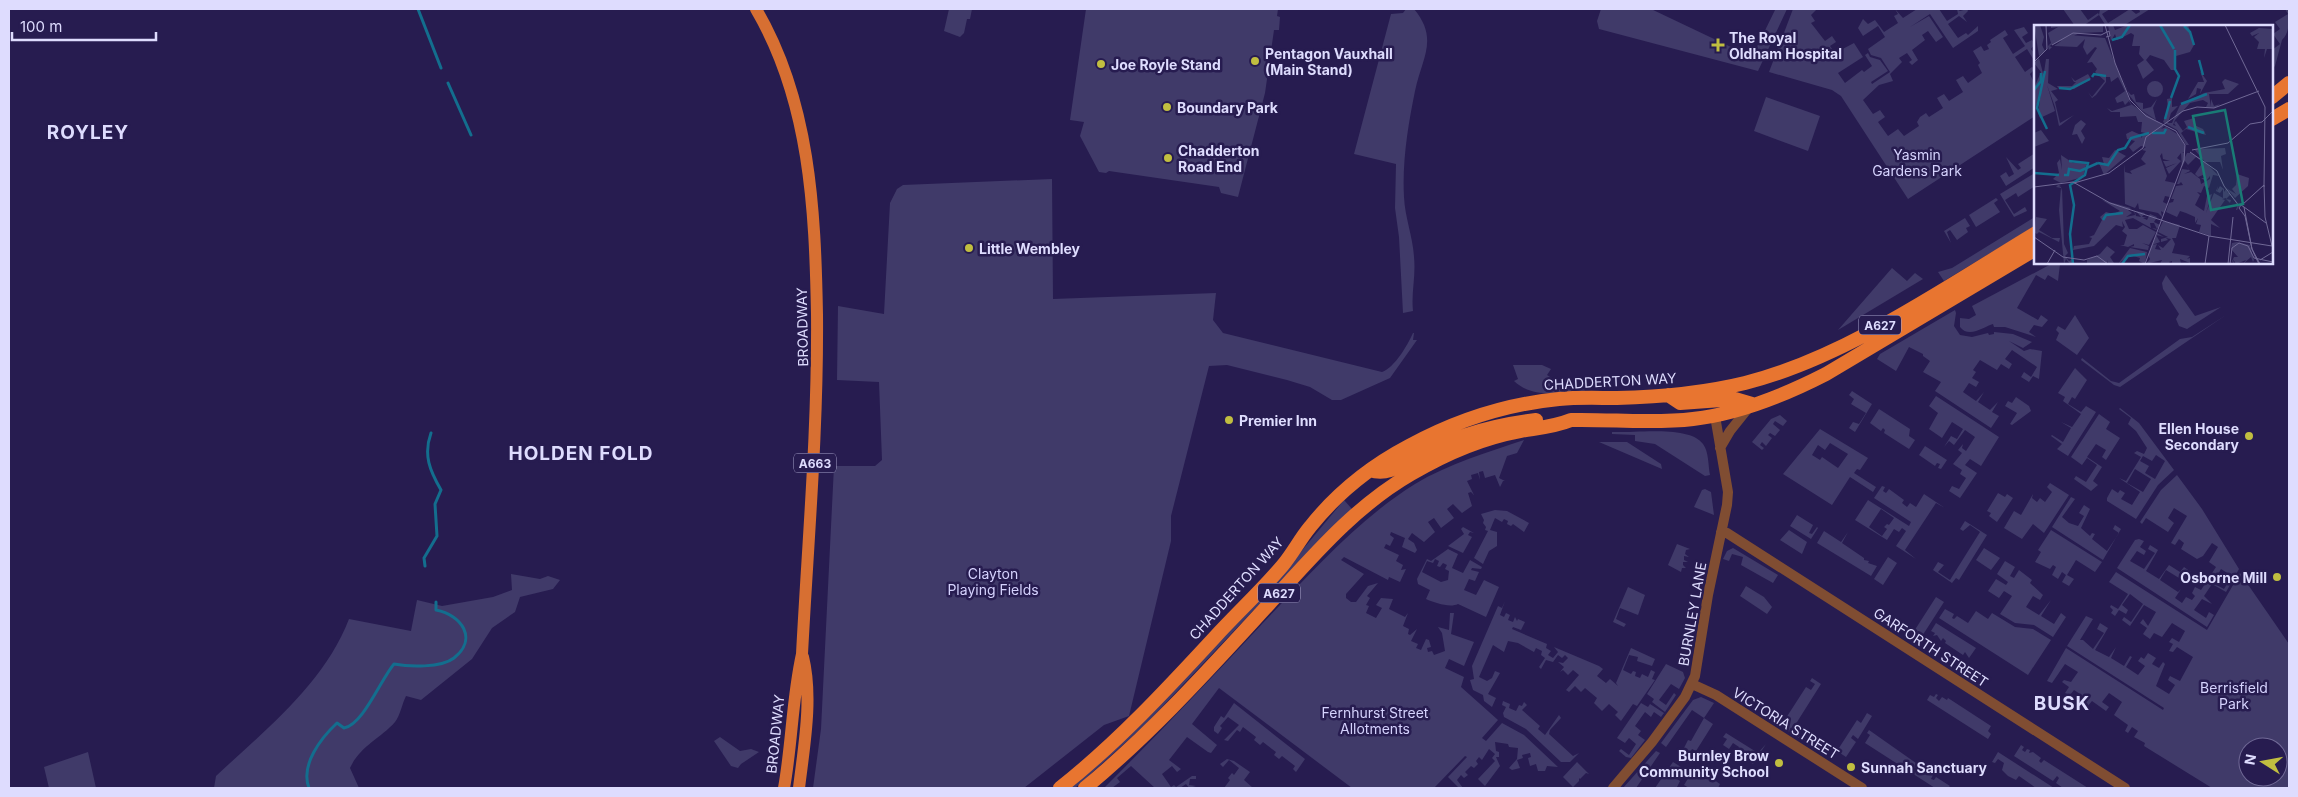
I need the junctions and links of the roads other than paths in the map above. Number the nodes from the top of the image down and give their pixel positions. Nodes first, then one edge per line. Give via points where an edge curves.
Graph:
1 (756, 9) edge
2 (2289, 83) edge
3 (2273, 96) edge
4 (2034, 234) edge
5 (2034, 250) edge
6 (1714, 402) junction
7 (1752, 404) junction
8 (1571, 420) junction
9 (1720, 448) junction
10 (1370, 470) junction
11 (1721, 532) junction
12 (802, 654) junction
13 (1692, 684) junction
14 (784, 788) edge
15 (798, 788) edge
16 (1060, 788) edge
17 (1085, 788) edge
18 (1613, 788) edge
19 (1862, 788) edge
20 (2125, 788) edge

1 - 12 main road, BROADWAY / A663 via 772,35 790,84 806,150 812,206 817,398
2 - 3 highway
4 - 6 highway, A627 via 1825,354
5 - 7 highway, A627 via 1826,374 1800,388
6 - 7 highway via 1735,399
6 - 8 highway, A627 via 1676,421
6 - 9 street, BURNLEY LANE
6 - 10 highway, CHADDERTON WAY / A627 via 1680,403 1668,395 1560,398 1504,409 1436,432
7 - 9 street
8 - 10 highway, A627 via 1559,417 1490,426 1442,443 1387,472
8 - 17 highway, A627 via 1556,426 1499,436 1453,453 1411,473 1377,497 1327,540 1172,707
9 - 11 street, BURNLEY LANE via 1728,492
10 - 16 highway, CHADDERTON WAY / A627 via 1335,498 1283,564 1134,723
11 - 13 street, BURNLEY LANE
11 - 20 street, GARFORTH STREET
12 - 14 main road, BROADWAY / A663 via 795,686
12 - 15 main road, BROADWAY / A663 via 807,674 803,762
13 - 18 street, BURNLEY LANE via 1640,759
13 - 19 street, VICTORIA STREET via 1716,695

